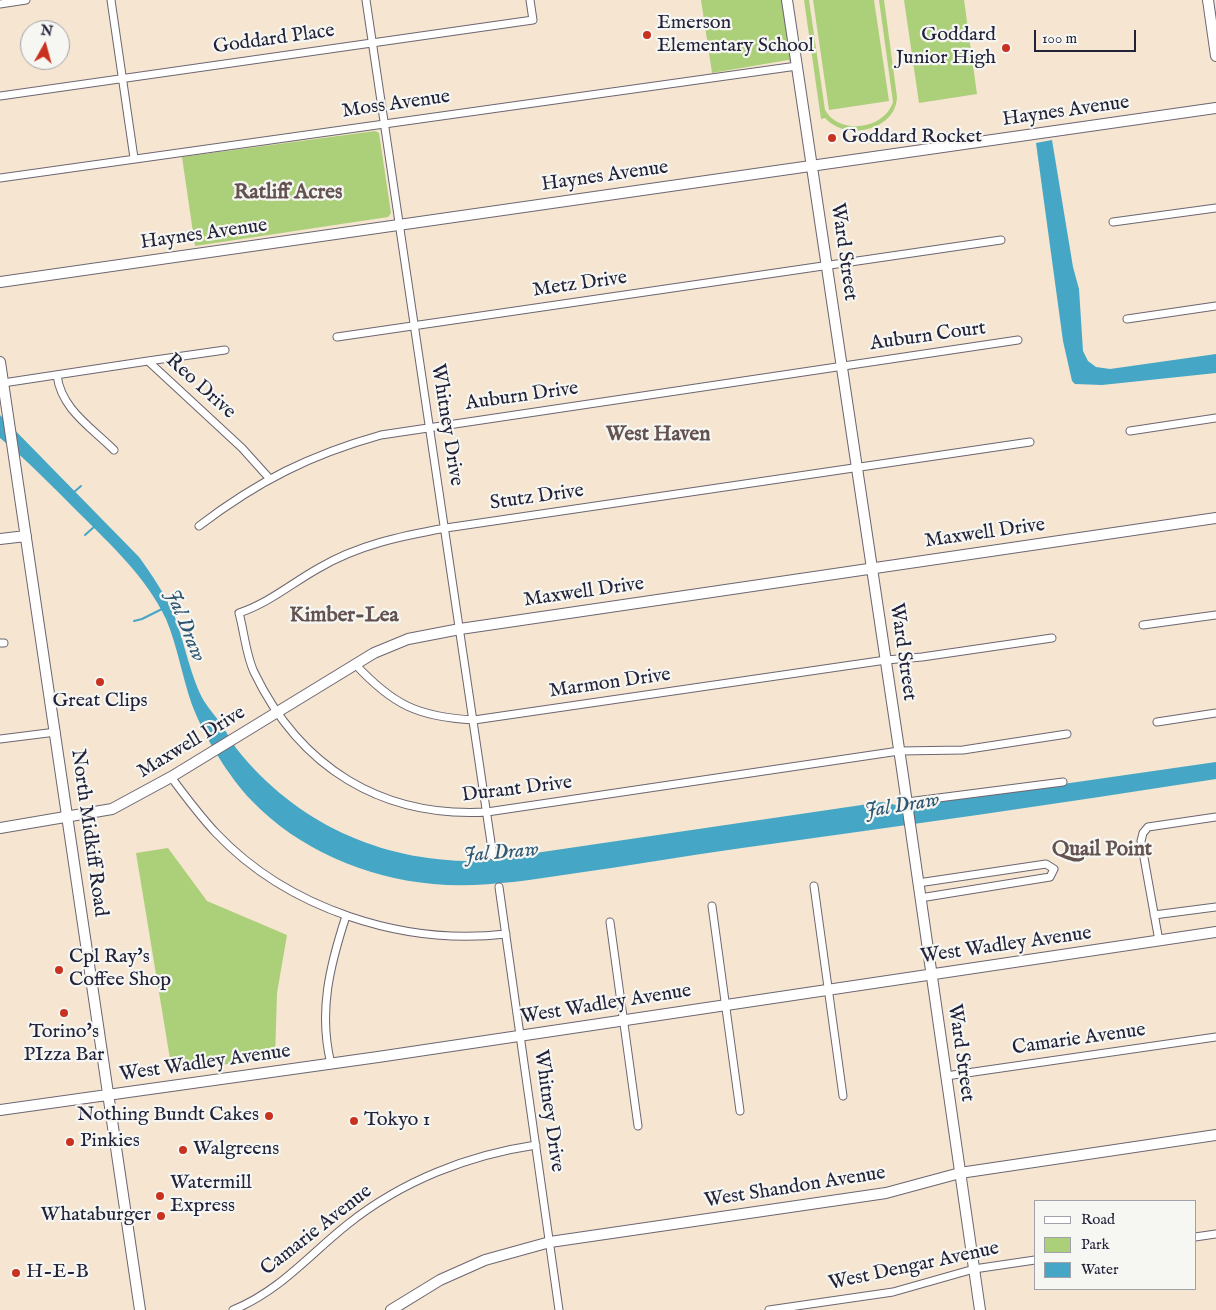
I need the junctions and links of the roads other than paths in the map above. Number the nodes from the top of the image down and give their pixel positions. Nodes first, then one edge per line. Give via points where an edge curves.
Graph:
1 (26, 0) edge
2 (111, 0) edge
3 (366, 0) edge
4 (530, 0) edge
5 (788, 0) edge
6 (1208, 0) edge
7 (0, 4) edge
8 (1213, 15) edge
9 (373, 42) junction
10 (1216, 56) edge
11 (797, 66) junction
12 (122, 78) junction
13 (0, 96) edge
14 (1216, 108) edge
15 (385, 124) junction
16 (134, 158) junction
17 (812, 166) junction
18 (0, 178) edge
19 (1216, 208) edge
20 (1113, 222) dead end
21 (400, 224) junction
22 (1002, 240) dead end
23 (827, 265) junction
24 (0, 282) edge
25 (1216, 306) edge
26 (1126, 319) dead end
27 (415, 325) junction
28 (337, 337) dead end
29 (1018, 340) dead end
30 (225, 350) dead end
31 (148, 361) junction
32 (0, 362) edge
33 (842, 366) junction
34 (57, 375) junction
35 (3, 383) junction
36 (1216, 418) edge
37 (430, 427) junction
38 (1130, 431) dead end
39 (1030, 442) dead end
40 (114, 450) dead end
41 (857, 468) junction
42 (269, 478) junction
43 (1216, 518) edge
44 (199, 526) dead end
45 (446, 528) junction
46 (26, 536) junction
47 (0, 539) edge
48 (872, 568) junction
49 (239, 613) joint
50 (1216, 615) edge
51 (1142, 626) dead end
52 (460, 628) junction
53 (1052, 638) dead end
54 (886, 660) junction
55 (355, 664) junction
56 (278, 712) junction
57 (1216, 713) edge
58 (474, 720) junction
59 (1157, 722) dead end
60 (56, 732) junction
61 (1067, 734) dead end
62 (0, 740) edge
63 (899, 751) junction
64 (171, 777) junction
65 (1063, 782) dead end
66 (907, 802) junction
67 (487, 812) junction
68 (1216, 816) edge
69 (68, 818) junction
70 (0, 828) edge
71 (493, 856) dead end
72 (918, 883) junction
73 (814, 886) dead end
74 (499, 887) dead end
75 (920, 898) junction
76 (712, 906) dead end
77 (1216, 907) edge
78 (1154, 915) junction
79 (346, 916) junction
80 (610, 922) dead end
81 (1216, 932) edge
82 (506, 934) junction
83 (1159, 941) junction
84 (931, 974) junction
85 (830, 990) junction
86 (727, 1005) junction
87 (624, 1020) junction
88 (520, 1036) junction
89 (1216, 1037) edge
90 (331, 1064) junction
91 (946, 1076) junction
92 (109, 1095) junction
93 (843, 1096) dead end
94 (0, 1110) edge
95 (740, 1111) dead end
96 (638, 1126) dead end
97 (1216, 1135) edge
98 (536, 1144) junction
99 (960, 1172) junction
100 (1216, 1234) edge
101 (1196, 1237) edge
102 (550, 1242) junction
103 (1034, 1260) edge
104 (974, 1269) junction
105 (140, 1310) edge
106 (233, 1310) edge
107 (391, 1310) edge
108 (560, 1310) edge
109 (769, 1310) edge
110 (980, 1310) edge

1 - 7 street
2 - 12 street
3 - 9 street, Whitney Drive
4 - 9 street, Goddard Place via 532,20
5 - 11 street, Ward Street
6 - 8 street
8 - 10 street
9 - 12 street, Goddard Place
9 - 15 street, Whitney Drive
11 - 15 street, Moss Avenue
11 - 17 street, Ward Street
12 - 13 street, Goddard Place
12 - 16 street
14 - 17 street, Haynes Avenue
15 - 16 street, Moss Avenue
15 - 21 street, Whitney Drive
16 - 18 street, Moss Avenue
17 - 21 street, Haynes Avenue
17 - 23 street, Ward Street
19 - 20 street
21 - 24 street, Haynes Avenue
21 - 27 street, Whitney Drive
22 - 23 street, Metz Drive
23 - 27 street, Metz Drive
23 - 33 street, Ward Street
25 - 26 street
27 - 28 street, Metz Drive
27 - 37 street, Whitney Drive
29 - 33 street, Auburn Court
30 - 31 street
31 - 34 street, Reo Drive
31 - 42 street, Reo Drive via 242,448
32 - 35 street, North Midkiff Road
33 - 37 street, Auburn Drive
33 - 41 street, Ward Street
34 - 35 street, Reo Drive
34 - 40 street via 59,390 66,403
35 - 46 street, North Midkiff Road
36 - 38 street
37 - 42 street, Auburn Drive via 349,444
37 - 45 street, Whitney Drive
39 - 41 street, Stutz Drive
41 - 45 street, Stutz Drive
41 - 48 street, Ward Street
42 - 44 street, Auburn Drive
43 - 48 street, Maxwell Drive
45 - 49 street, Stutz Drive via 391,538 347,553 269,601
45 - 52 street, Whitney Drive
46 - 47 street
46 - 60 street, North Midkiff Road
48 - 52 street, Maxwell Drive
48 - 54 street, Ward Street
49 - 56 street, Durant Drive via 253,671
50 - 51 street
52 - 55 street, Maxwell Drive via 408,639
52 - 58 street, Whitney Drive
53 - 54 street, Marmon Drive
54 - 58 street, Marmon Drive
54 - 63 street, Ward Street
55 - 56 street, Maxwell Drive
55 - 58 street, Marmon Drive via 378,688 409,708 440,718
56 - 64 street, Maxwell Drive
56 - 67 street, Durant Drive via 295,736 323,763 366,791 426,810 457,814
57 - 59 street
58 - 67 street, Whitney Drive
60 - 62 street
60 - 69 street, North Midkiff Road
61 - 63 street, Durant Drive via 963,750
63 - 66 street, Ward Street
63 - 67 street, Durant Drive
64 - 69 street, Maxwell Drive via 112,809
64 - 79 street via 217,834 254,866 310,901
65 - 66 street
66 - 72 street, Ward Street
67 - 71 street, Whitney Drive
68 - 78 street via 1148,827 1143,833 1141,841
69 - 70 street, Maxwell Drive
69 - 92 street, North Midkiff Road
72 - 75 street, Ward Street
72 - 75 street via 1046,864 1054,869 1050,877
73 - 85 street
74 - 82 street, Whitney Drive
75 - 84 street, Ward Street
76 - 86 street
77 - 78 street
78 - 83 street
79 - 82 street via 422,934 465,937
79 - 90 street via 330,965 326,1000
80 - 87 street
81 - 83 street, West Wadley Avenue
82 - 88 street, Whitney Drive
83 - 84 street, West Wadley Avenue
84 - 85 street, West Wadley Avenue
84 - 91 street, Ward Street
85 - 86 street, West Wadley Avenue
85 - 93 street
86 - 87 street, West Wadley Avenue
86 - 95 street
87 - 88 street, West Wadley Avenue
87 - 96 street
88 - 90 street, West Wadley Avenue
88 - 98 street, Whitney Drive
89 - 91 street, Camarie Avenue
90 - 92 street, West Wadley Avenue
91 - 99 street, Ward Street
92 - 94 street, West Wadley Avenue
92 - 105 street, North Midkiff Road
97 - 99 street, West Shandon Avenue
98 - 102 street, Whitney Drive
98 - 106 street, Camarie Avenue via 455,1164 424,1177 348,1224 292,1275
99 - 102 street, West Shandon Avenue via 886,1193
99 - 104 street, Ward Street
100 - 101 street
102 - 107 street, West Shandon Avenue via 485,1260 440,1280
102 - 108 street, Whitney Drive
103 - 104 street, West Dengar Avenue
104 - 109 street, West Dengar Avenue via 893,1292
104 - 110 street, Ward Street

